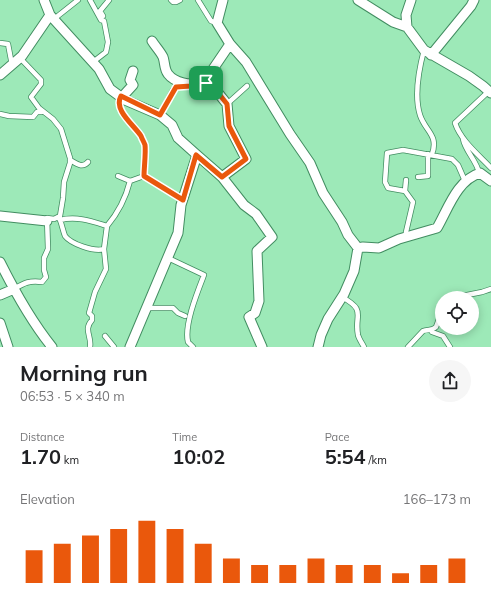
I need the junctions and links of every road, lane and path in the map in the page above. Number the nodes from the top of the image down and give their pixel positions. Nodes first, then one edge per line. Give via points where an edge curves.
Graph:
1 (44, 0) edge
2 (78, 0) edge
3 (90, 0) edge
4 (108, 0) edge
5 (171, 0) edge
6 (180, 0) edge
7 (198, 0) edge
8 (223, 0) edge
9 (358, 0) edge
10 (411, 0) edge
11 (474, 0) edge
12 (52, 17) junction
13 (104, 21) junction
14 (217, 23) junction
15 (407, 28) junction
16 (152, 41) dead end
17 (0, 43) edge
18 (230, 44) junction
19 (428, 53) junction
20 (20, 58) junction
21 (93, 62) junction
22 (12, 65) junction
23 (133, 71) dead end
24 (211, 72) junction
25 (0, 75) edge
26 (193, 84) junction
27 (247, 86) dead end
28 (490, 92) edge
29 (121, 97) junction
30 (227, 104) junction
31 (42, 112) junction
32 (0, 114) edge
33 (160, 115) junction
34 (463, 138) junction
35 (430, 154) junction
36 (196, 155) junction
37 (70, 160) junction
38 (88, 162) dead end
39 (488, 174) edge
40 (118, 176) dead end
41 (144, 176) junction
42 (222, 177) junction
43 (418, 177) dead end
44 (406, 180) dead end
45 (130, 181) junction
46 (465, 182) junction
47 (405, 191) junction
48 (183, 200) junction
49 (0, 216) edge
50 (59, 219) junction
51 (47, 221) junction
52 (107, 226) junction
53 (406, 237) junction
54 (358, 248) junction
55 (104, 249) junction
56 (168, 258) junction
57 (0, 262) edge
58 (14, 289) junction
59 (491, 289) edge
60 (479, 293) edge
61 (0, 295) edge
62 (342, 297) junction
63 (147, 307) junction
64 (185, 316) dead end
65 (0, 323) edge
66 (435, 328) edge
67 (431, 330) junction
68 (105, 336) dead end
69 (8, 347) edge
70 (52, 347) edge
71 (90, 347) edge
72 (114, 347) edge
73 (130, 347) edge
74 (193, 347) edge
75 (262, 347) edge
76 (318, 347) edge
77 (364, 347) edge
78 (408, 347) edge
79 (450, 347) edge

1 - 12 street
2 - 12 lane
3 - 13 lane
4 - 13 lane via 100,10
5 - 6 lane
7 - 14 lane via 211,21
8 - 14 street
9 - 15 street
10 - 15 street via 406,15
11 - 19 street
12 - 20 street
12 - 21 street
13 - 21 lane via 108,42 106,52
14 - 18 street
15 - 19 street
16 - 26 street via 163,57 168,74 177,81
17 - 22 lane via 8,44
18 - 24 street
18 - 54 street via 246,62 310,163 323,193
19 - 28 street via 469,76
19 - 35 lane via 418,76 420,116 432,134 434,143
20 - 22 street
20 - 31 lane via 42,80 31,96
21 - 29 street via 110,89
22 - 25 street
23 - 29 street via 130,80 133,86
24 - 26 street via 204,80
24 - 30 street via 206,85 219,94
26 - 33 lane via 176,87
27 - 30 lane
28 - 34 lane via 455,123
29 - 33 street
29 - 41 lane via 119,105 123,113 145,145
30 - 42 street via 229,126 246,159
31 - 32 lane via 32,116
31 - 37 lane via 53,119 61,129
33 - 36 street via 172,124 178,138
34 - 39 lane
34 - 39 lane via 464,145 478,169
35 - 43 lane via 428,176
35 - 46 lane via 455,161
35 - 47 lane via 404,150 387,154 385,182 388,188
36 - 42 street
36 - 48 street
37 - 38 lane via 82,165
37 - 50 lane
39 - 46 street via 473,175
40 - 45 lane
41 - 45 lane
41 - 48 lane
42 - 75 street via 244,205 256,214 272,237 257,251 259,301 255,313 249,317
44 - 47 lane
45 - 52 lane via 126,194
46 - 53 street via 437,228
47 - 53 lane via 413,202
48 - 56 street via 178,233
49 - 51 street
50 - 51 lane via 47,218
50 - 52 lane via 80,218
50 - 55 lane via 64,234 70,240 90,249
51 - 58 lane via 48,249 44,258 46,277 42,282 27,281
52 - 55 lane
53 - 54 street via 379,248
54 - 62 street via 354,271
55 - 71 lane via 106,269 89,313 92,316 87,329
56 - 63 street
56 - 74 lane via 204,275 187,330 188,342
57 - 58 street
58 - 61 street
58 - 70 street
59 - 60 lane
62 - 76 street via 328,319
62 - 77 lane via 356,307 358,334
63 - 64 lane via 173,308
63 - 73 street
65 - 69 street
66 - 67 lane
67 - 78 lane via 423,331
67 - 79 lane via 443,336
68 - 72 lane

